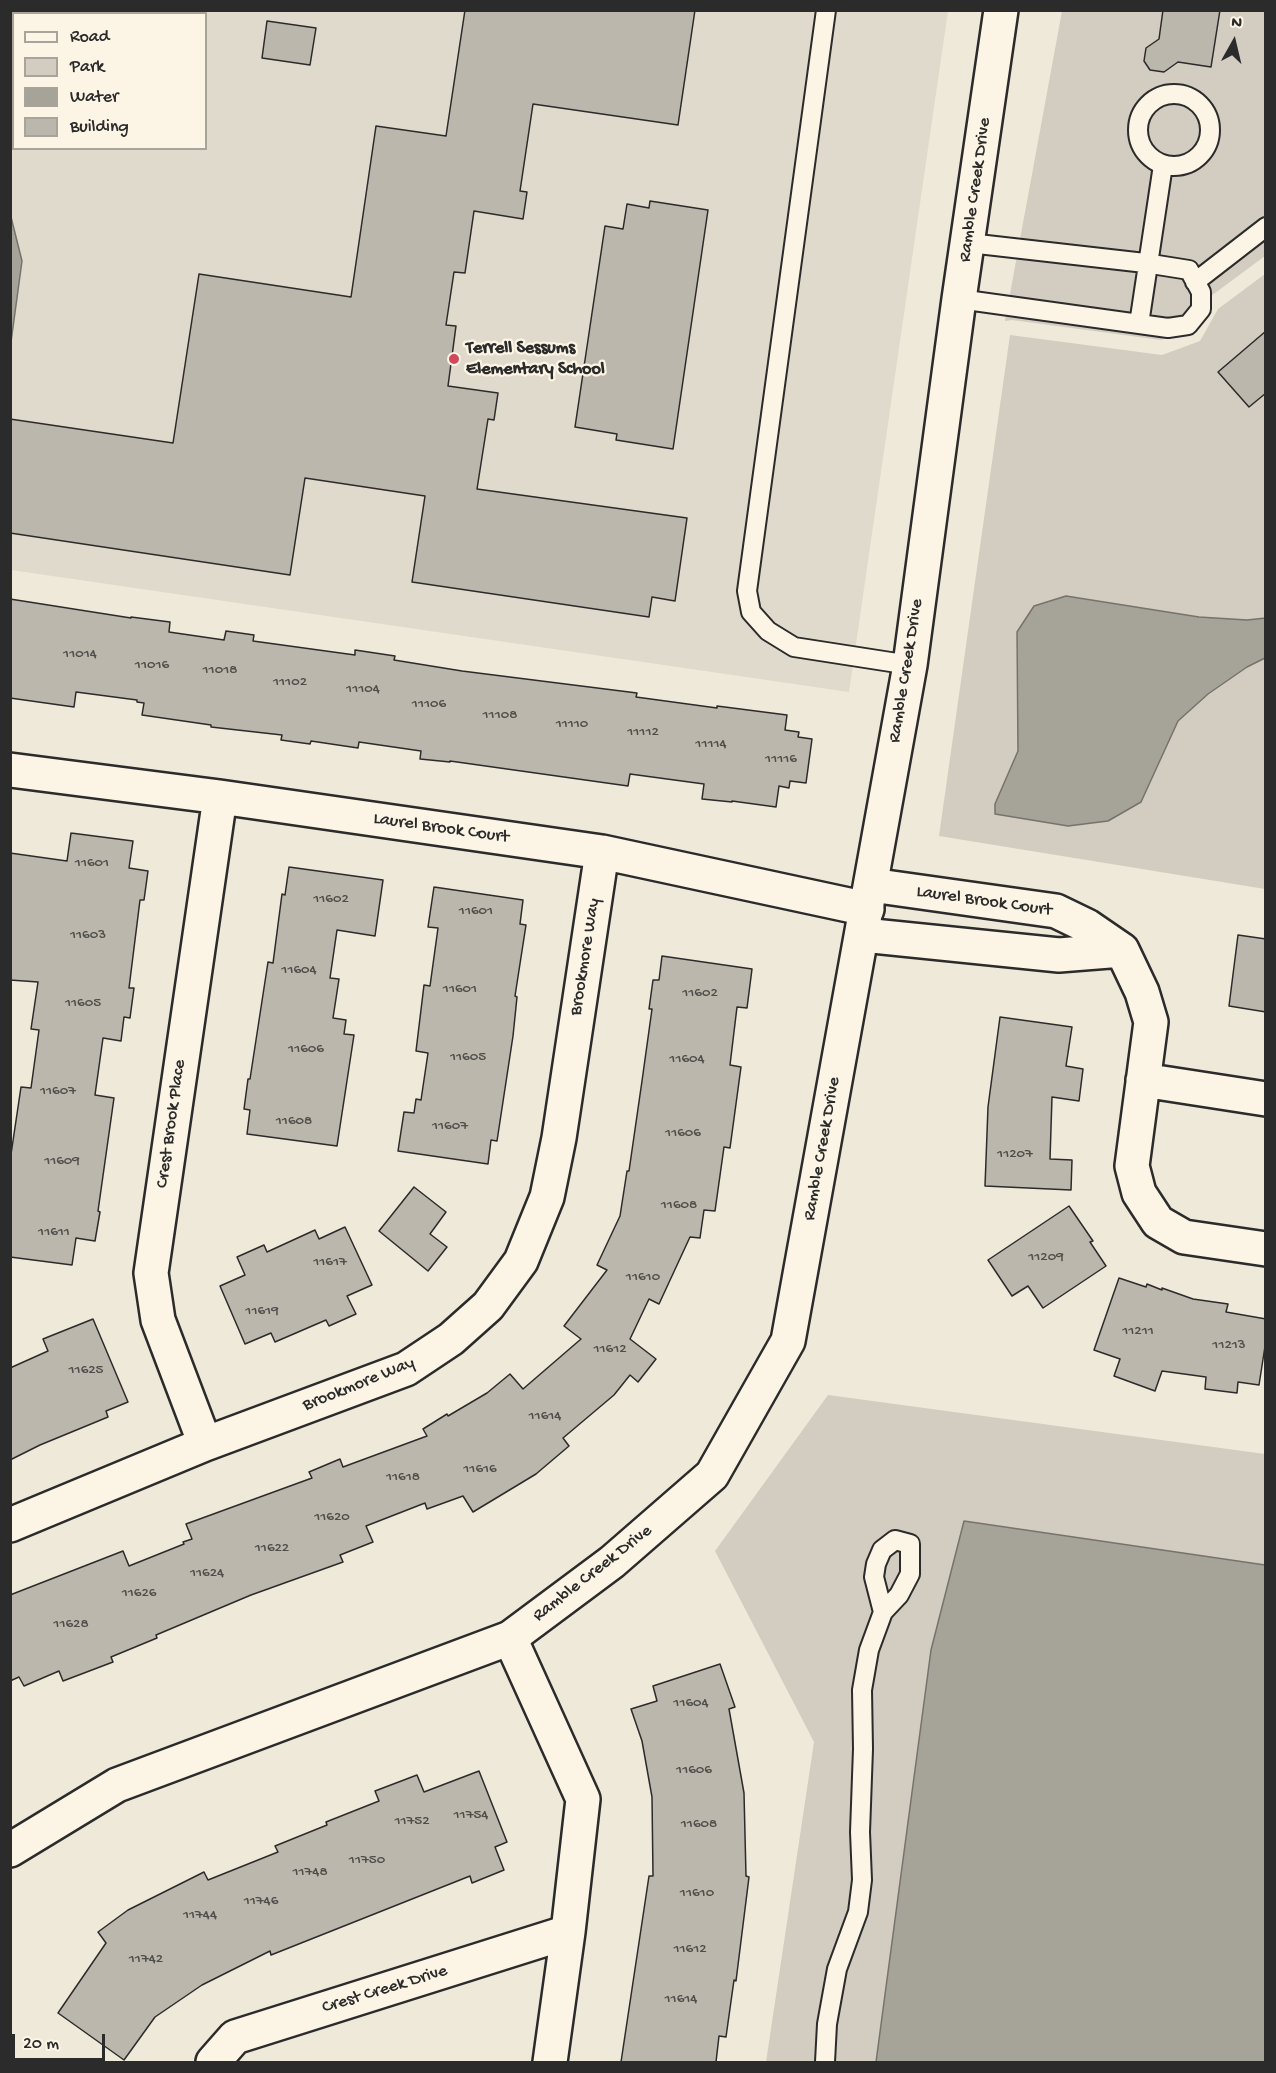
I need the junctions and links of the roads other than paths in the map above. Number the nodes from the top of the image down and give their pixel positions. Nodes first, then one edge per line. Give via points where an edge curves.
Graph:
1 (826, 10) edge
2 (1001, 10) edge
3 (1164, 165) dead end
4 (1266, 227) edge
5 (969, 243) junction
6 (1148, 264) junction
7 (1195, 282) junction
8 (959, 299) junction
9 (1139, 324) junction
10 (910, 665) junction
11 (10, 770) edge
12 (220, 796) junction
13 (602, 852) junction
14 (867, 910) junction
15 (1122, 950) junction
16 (1143, 1080) junction
17 (1266, 1099) edge
18 (1266, 1249) edge
19 (206, 1444) junction
20 (10, 1525) edge
21 (883, 1612) dead end
22 (510, 1638) junction
23 (10, 1850) edge
24 (568, 1932) junction
25 (213, 2062) edge
26 (550, 2062) edge
27 (825, 2062) edge

1 - 10 lane via 747,591 751,612 768,631 794,647
2 - 5 street, Ramble Creek Drive
3 - 6 lane
4 - 7 lane
5 - 6 lane
5 - 8 street, Ramble Creek Drive
6 - 7 lane via 1189,270
6 - 9 lane
7 - 9 lane via 1201,292 1201,309 1188,325 1168,328
8 - 9 lane
8 - 10 street, Ramble Creek Drive
10 - 14 street, Ramble Creek Drive
11 - 12 street, Laurel Brook Court
12 - 13 street, Laurel Brook Court
12 - 19 street, Crest Brook Place via 151,1273 158,1320
13 - 14 street, Laurel Brook Court
13 - 19 street, Brookmore Way via 559,1138 547,1197 521,1262 488,1306 451,1340 406,1369
14 - 15 street, Laurel Brook Court via 1059,956
14 - 15 street, Laurel Brook Court via 1056,911
14 - 22 street, Ramble Creek Drive via 788,1341 712,1475 612,1562
15 - 16 street via 1151,1022
16 - 17 street
16 - 18 street via 1132,1166 1139,1193 1158,1221 1184,1237
19 - 20 street, Brookmore Way
21 - 27 lane via 869,1650 862,1690 862,1880 858,1912 837,1969
22 - 23 street, Ramble Creek Drive via 117,1785
22 - 24 street via 583,1799
24 - 25 street, Crest Creek Drive via 235,2037
24 - 26 street

